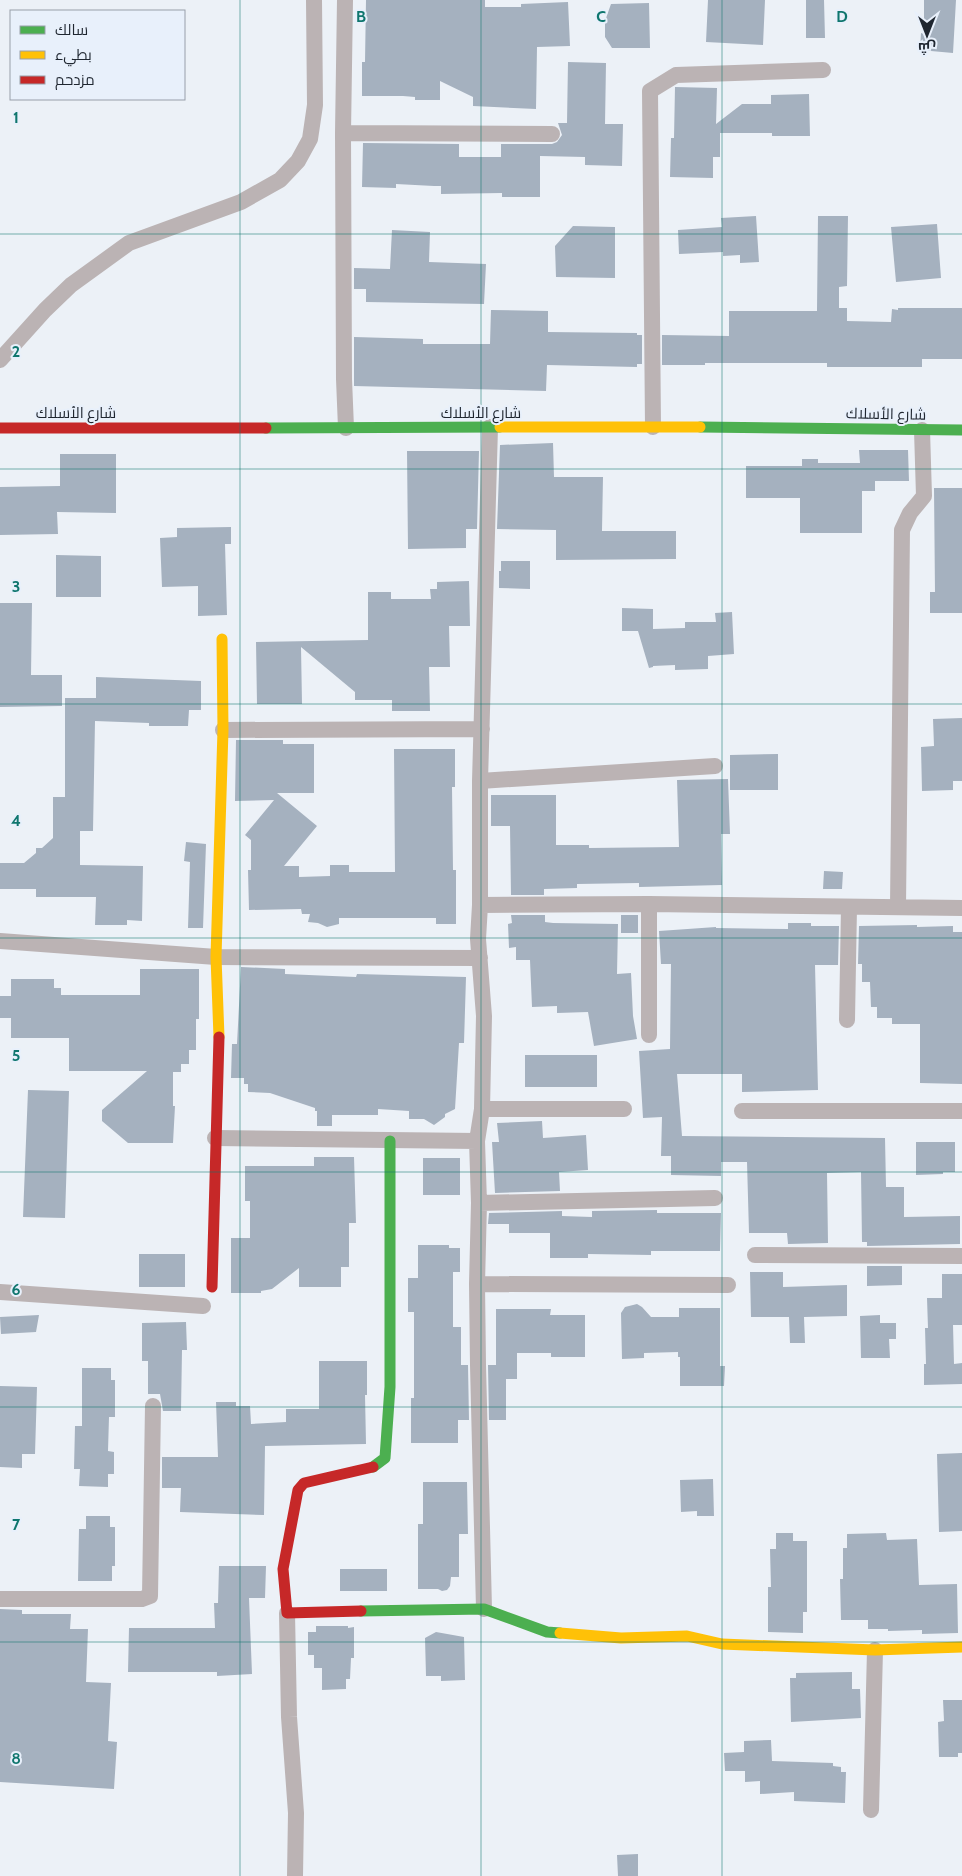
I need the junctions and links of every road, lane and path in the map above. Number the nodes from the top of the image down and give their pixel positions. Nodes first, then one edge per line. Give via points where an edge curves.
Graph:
1 (314, 0) edge
2 (345, 0) edge
3 (823, 70) dead end
4 (343, 133) junction
5 (552, 134) dead end
6 (0, 360) edge
7 (490, 427) junction
8 (653, 427) junction
9 (0, 428) edge
10 (346, 428) junction
11 (922, 430) junction
12 (962, 430) edge
13 (222, 639) dead end
14 (482, 729) junction
15 (222, 730) junction
16 (715, 766) dead end
17 (480, 781) junction
18 (648, 904) junction
19 (480, 905) junction
20 (849, 907) junction
21 (898, 908) junction
22 (962, 908) edge
23 (0, 941) edge
24 (216, 957) junction
25 (480, 958) junction
26 (847, 1020) dead end
27 (649, 1035) dead end
28 (482, 1108) junction
29 (624, 1109) dead end
30 (742, 1111) dead end
31 (962, 1111) edge
32 (215, 1138) junction
33 (390, 1141) junction
34 (477, 1141) junction
35 (715, 1198) dead end
36 (479, 1203) junction
37 (755, 1255) dead end
38 (962, 1256) edge
39 (477, 1284) junction
40 (728, 1285) dead end
41 (212, 1287) dead end
42 (0, 1292) edge
43 (203, 1306) dead end
44 (153, 1406) dead end
45 (0, 1599) edge
46 (484, 1609) junction
47 (287, 1613) junction
48 (962, 1647) edge
49 (875, 1650) junction
50 (871, 1810) dead end
51 (295, 1876) edge

1 - 6 street via 315,105 310,139 298,161 280,180 241,202 129,243 71,285
2 - 4 street
3 - 8 street via 676,75 650,91
4 - 5 street
4 - 10 street
7 - 8 street, شارع الأسلاك
7 - 10 street, شارع الأسلاك
7 - 14 street
8 - 11 street, شارع الأسلاك
9 - 10 street, شارع الأسلاك
11 - 12 street, شارع الأسلاك
11 - 21 street via 924,496 910,512 902,530
13 - 15 street
14 - 15 street
14 - 17 street
15 - 24 street
16 - 17 street
17 - 19 street
18 - 19 street
18 - 20 street
18 - 27 street
19 - 25 street
20 - 21 street
20 - 26 street
21 - 22 street
23 - 24 street
24 - 25 street
24 - 32 street via 219,1031
25 - 28 street via 484,1016
28 - 29 street
28 - 34 street
30 - 31 street
32 - 33 street
32 - 41 street
33 - 34 street
33 - 47 street via 390,1387 385,1458 372,1468 314,1480 304,1483 298,1490 283,1570
34 - 36 street
35 - 36 street
36 - 39 street
37 - 38 street
39 - 40 street
39 - 46 street
42 - 43 street
44 - 45 street via 150,1596 142,1599
46 - 47 street
46 - 49 street via 547,1632 621,1638 686,1636 722,1644
47 - 51 street via 289,1717 296,1813
48 - 49 street
49 - 50 street

